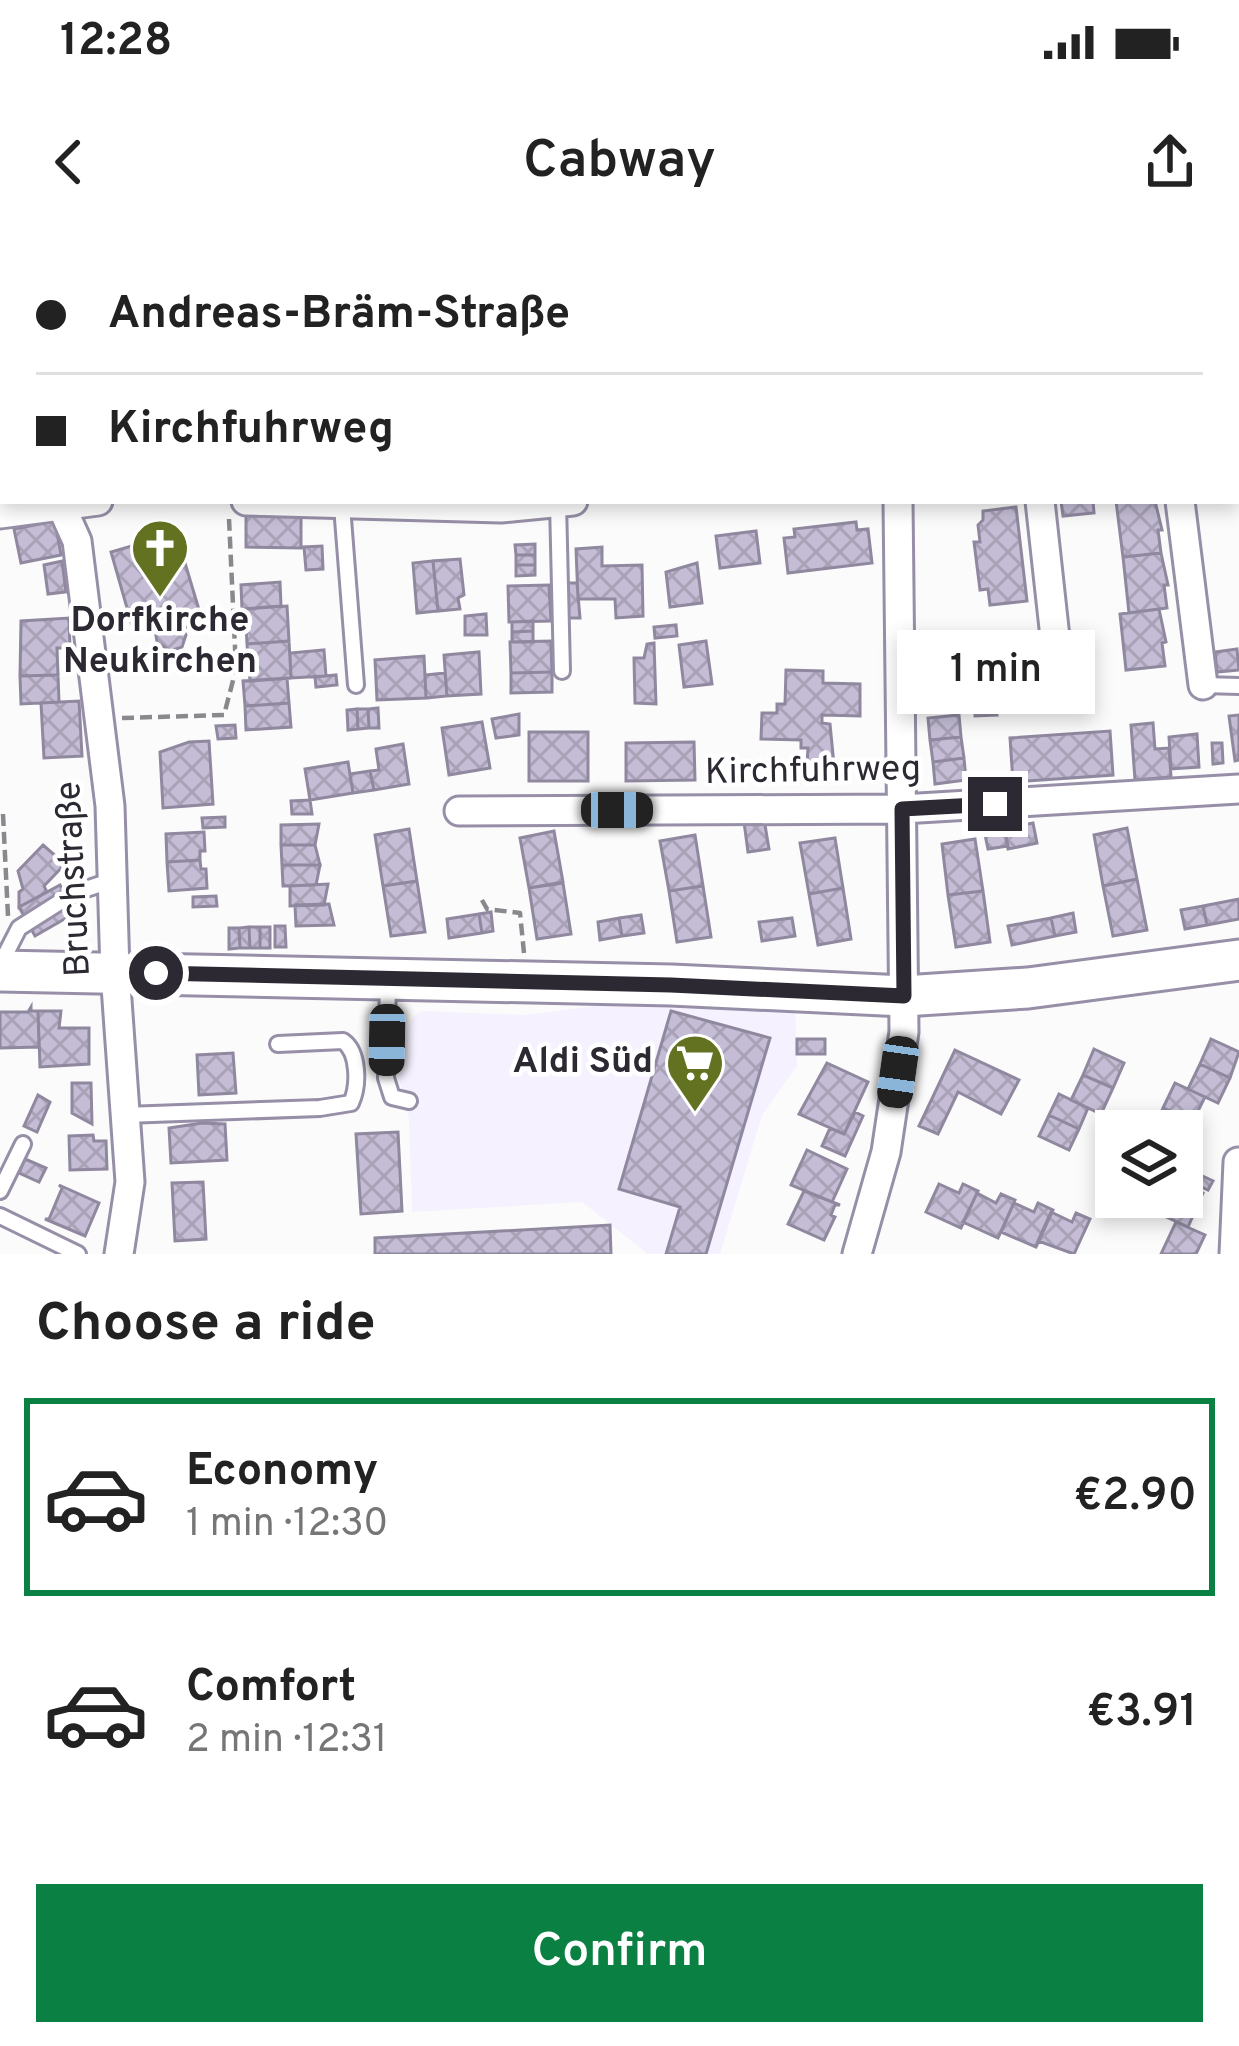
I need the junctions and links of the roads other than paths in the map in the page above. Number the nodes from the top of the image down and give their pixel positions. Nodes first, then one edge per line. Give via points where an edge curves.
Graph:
1 (55, 504) edge
2 (60, 504) edge
3 (310, 504) edge
4 (401, 504) edge
5 (445, 504) edge
6 (544, 504) edge
7 (566, 504) edge
8 (898, 504) edge
9 (1040, 504) edge
10 (1180, 504) edge
11 (342, 506) junction
12 (0, 514) edge
13 (562, 671) dead end
14 (356, 685) dead end
15 (1203, 686) joint
16 (1239, 686) edge
17 (1061, 692) dead end
18 (1239, 789) edge
19 (902, 809) junction
20 (458, 811) dead end
21 (113, 880) junction
22 (3, 960) edge
23 (1239, 960) edge
24 (115, 972) junction
25 (388, 981) junction
26 (904, 996) junction
27 (278, 1044) dead end
28 (409, 1101) dead end
29 (125, 1115) junction
30 (23, 1144) dead end
31 (1238, 1161) edge
32 (0, 1191) edge
33 (0, 1216) edge
34 (78, 1254) edge
35 (119, 1254) edge
36 (857, 1254) edge
37 (1234, 1254) edge

1 - 12 street
2 - 21 street, Bruchstraße via 77,541
3 - 11 street
4 - 11 street
5 - 6 street
7 - 13 lane
8 - 19 street
9 - 17 street
10 - 15 street
11 - 14 lane
15 - 16 lane
18 - 19 street, Kirchfuhrweg
19 - 20 street, Kirchfuhrweg
19 - 26 street
21 - 22 lane via 74,893 19,928
21 - 24 street, Bruchstraße
22 - 24 main road
23 - 26 main road
24 - 25 main road
24 - 29 street, Bruchstraße
25 - 26 main road
25 - 28 lane via 386,1078 392,1097
26 - 36 street via 886,1152
27 - 29 lane via 350,1045 351,1103
29 - 35 street, Bruchstraße via 130,1182
30 - 32 lane
31 - 37 street
33 - 34 lane

